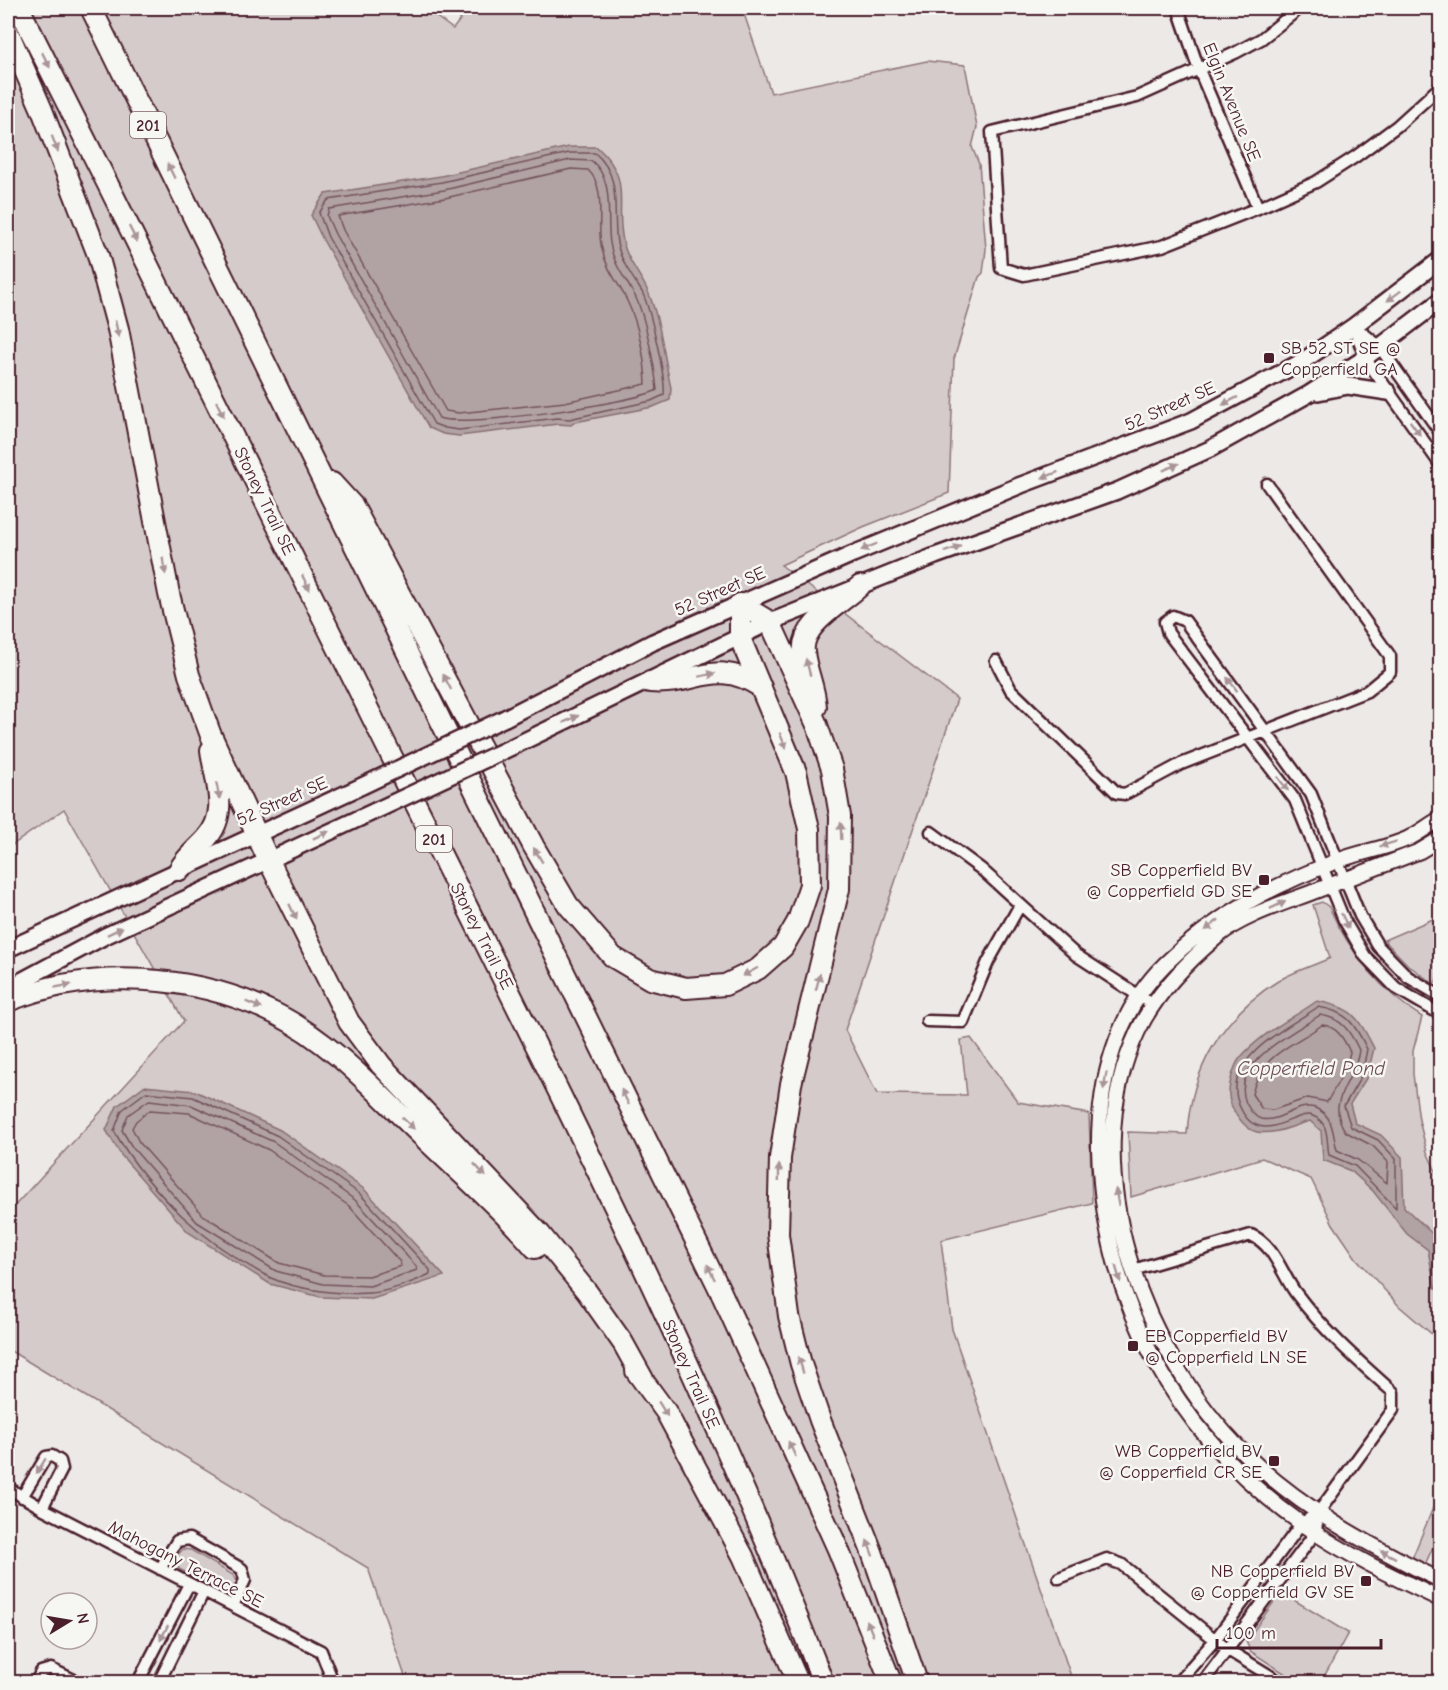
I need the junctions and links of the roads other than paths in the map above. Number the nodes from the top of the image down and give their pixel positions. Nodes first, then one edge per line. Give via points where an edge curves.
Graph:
1 (19, 8) edge
2 (91, 8) edge
3 (1178, 8) edge
4 (1300, 8) edge
5 (8, 32) edge
6 (1199, 70) junction
7 (1440, 87) edge
8 (1258, 208) junction
9 (1440, 260) edge
10 (1440, 301) edge
11 (1354, 326) junction
12 (1379, 346) junction
13 (1365, 357) junction
14 (1388, 392) junction
15 (1310, 394) junction
16 (1440, 432) edge
17 (1440, 464) edge
18 (318, 468) junction
19 (1267, 484) dead end
20 (860, 586) junction
21 (740, 604) junction
22 (770, 622) junction
23 (740, 638) junction
24 (996, 661) dead end
25 (650, 682) junction
26 (761, 687) junction
27 (817, 725) junction
28 (1267, 730) junction
29 (210, 733) junction
30 (1248, 737) junction
31 (1440, 819) edge
32 (931, 832) dead end
33 (256, 833) junction
34 (1440, 839) edge
35 (268, 859) junction
36 (1339, 860) junction
37 (1323, 867) junction
38 (179, 870) junction
39 (1346, 879) junction
40 (1330, 885) junction
41 (1020, 905) junction
42 (8, 949) edge
43 (8, 988) edge
44 (1138, 996) junction
45 (1440, 996) edge
46 (8, 1001) edge
47 (1153, 1005) junction
48 (1440, 1014) edge
49 (927, 1021) dead end
50 (1133, 1270) junction
51 (643, 1379) junction
52 (1204, 1408) junction
53 (1191, 1418) junction
54 (8, 1488) edge
55 (22, 1497) junction
56 (42, 1509) junction
57 (1318, 1513) junction
58 (1302, 1523) junction
59 (1316, 1532) junction
60 (160, 1569) junction
61 (1059, 1578) dead end
62 (1440, 1580) edge
63 (189, 1584) junction
64 (204, 1591) junction
65 (1440, 1599) edge
66 (233, 1606) junction
67 (1215, 1640) junction
68 (1228, 1650) junction
69 (36, 1683) edge
70 (78, 1683) edge
71 (138, 1683) edge
72 (159, 1683) edge
73 (333, 1683) edge
74 (798, 1683) edge
75 (823, 1683) edge
76 (891, 1683) edge
77 (916, 1683) edge
78 (1178, 1683) edge
79 (1203, 1683) edge
80 (1280, 1683) edge

1 -> 75 highway, Stoney Trail SE / 201 via 513,996 675,1336
18 -> 2 highway, 201
3 - 6 street, Elgin Avenue SE
4 - 6 street via 1261,39
5 -> 29 highway via 98,255 120,340 169,594 189,675
6 - 8 street, Elgin Avenue SE
6 - 8 street via 1137,97 992,132 1001,268 1024,275 1162,246
7 - 8 street via 1355,157 1316,182
9 -> 11 main road, 52 Street SE
10 - 12 main road
11 - 12 street
11 - 13 street
11 -> 21 main road, 52 Street SE via 1268,381 1191,421 920,525
12 - 13 main road
12 - 16 street
13 - 14 street
13 - 15 main road
14 - 15 main road via 1348,386
14 -> 17 street
20 -> 15 main road via 1117,491 1210,449
26 -> 18 highway via 796,772 809,829 810,885 798,921 783,947 758,969 725,985 686,988 650,979 613,957 568,905 353,506
76 -> 18 highway, 201 via 838,1549 718,1288
19 - 28 street via 1390,656 1390,672 1367,690
20 - 22 main road
27 -> 20 highway via 804,640 811,626
21 - 22 highway
21 - 23 highway
21 - 33 main road, 52 Street SE, bridge
22 - 23 main road
22 - 27 highway
23 - 25 main road
23 - 26 highway
24 - 30 street via 1011,690 1117,793 1125,794 1181,764
25 -> 26 highway via 667,683 734,672
35 -> 25 main road, bridge
77 -> 27 highway via 872,1552 801,1364 789,1316 778,1234 780,1158 791,1084 840,880 840,816 832,769
28 - 30 street
28 -> 30 street via 1185,621 1173,616 1166,622 1168,633
28 - 36 street via 1311,794
29 - 33 highway
29 -> 38 highway via 220,798 218,823
30 -> 37 street via 1295,800
31 -> 36 street via 1407,839
32 - 41 street via 981,869
33 - 35 highway
33 - 38 main road, 52 Street SE
34 - 39 street via 1420,851
43 -> 35 main road via 105,936
35 -> 51 highway via 349,1022 381,1065 540,1234 587,1292
36 - 37 street
36 - 39 street
37 - 40 street
37 -> 44 street via 1232,909 1163,965
38 - 42 main road, 52 Street SE
39 - 40 street
39 - 45 street via 1360,916 1378,946 1408,977
47 -> 40 street via 1178,972 1221,933 1283,902
40 -> 48 street via 1365,956 1396,988
41 - 44 street via 1076,955
41 - 49 street via 988,962 963,1022
44 - 47 street
44 -> 53 street via 1108,1063 1100,1106 1100,1188 1118,1275 1137,1329 1157,1368
46 -> 51 highway via 33,991 94,980 154,980 198,986 277,1015 357,1073 472,1183 531,1243
50 -> 47 street via 1115,1186 1113,1130 1127,1058
50 - 52 street via 1153,1322
50 - 57 street via 1251,1234 1264,1240 1296,1292 1347,1351 1393,1392 1393,1410
51 -> 74 highway via 666,1412 743,1556
52 - 53 street
52 - 57 street via 1244,1454
53 - 58 street via 1228,1462
54 - 55 street, Mahogany Terrace SE
55 - 56 street, Mahogany Terrace SE
56 -> 55 street via 62,1469 60,1461 52,1456 46,1457
56 - 60 street, Mahogany Terrace SE
57 - 58 street
57 - 59 street
62 -> 57 street
58 - 59 street
58 - 67 street
59 - 65 street via 1382,1572
59 - 68 street
60 - 63 street, Mahogany Terrace SE
60 - 66 street via 177,1541 189,1539 242,1569 245,1580
61 - 67 street via 1107,1559 1121,1564
63 - 64 street, Mahogany Terrace SE
63 -> 71 street
64 - 66 street, Mahogany Terrace SE
64 - 72 street
66 - 73 street, Mahogany Terrace SE via 321,1651
67 - 68 street
67 - 78 street
68 - 79 street
68 - 80 street
69 - 70 street via 41,1672 51,1669

